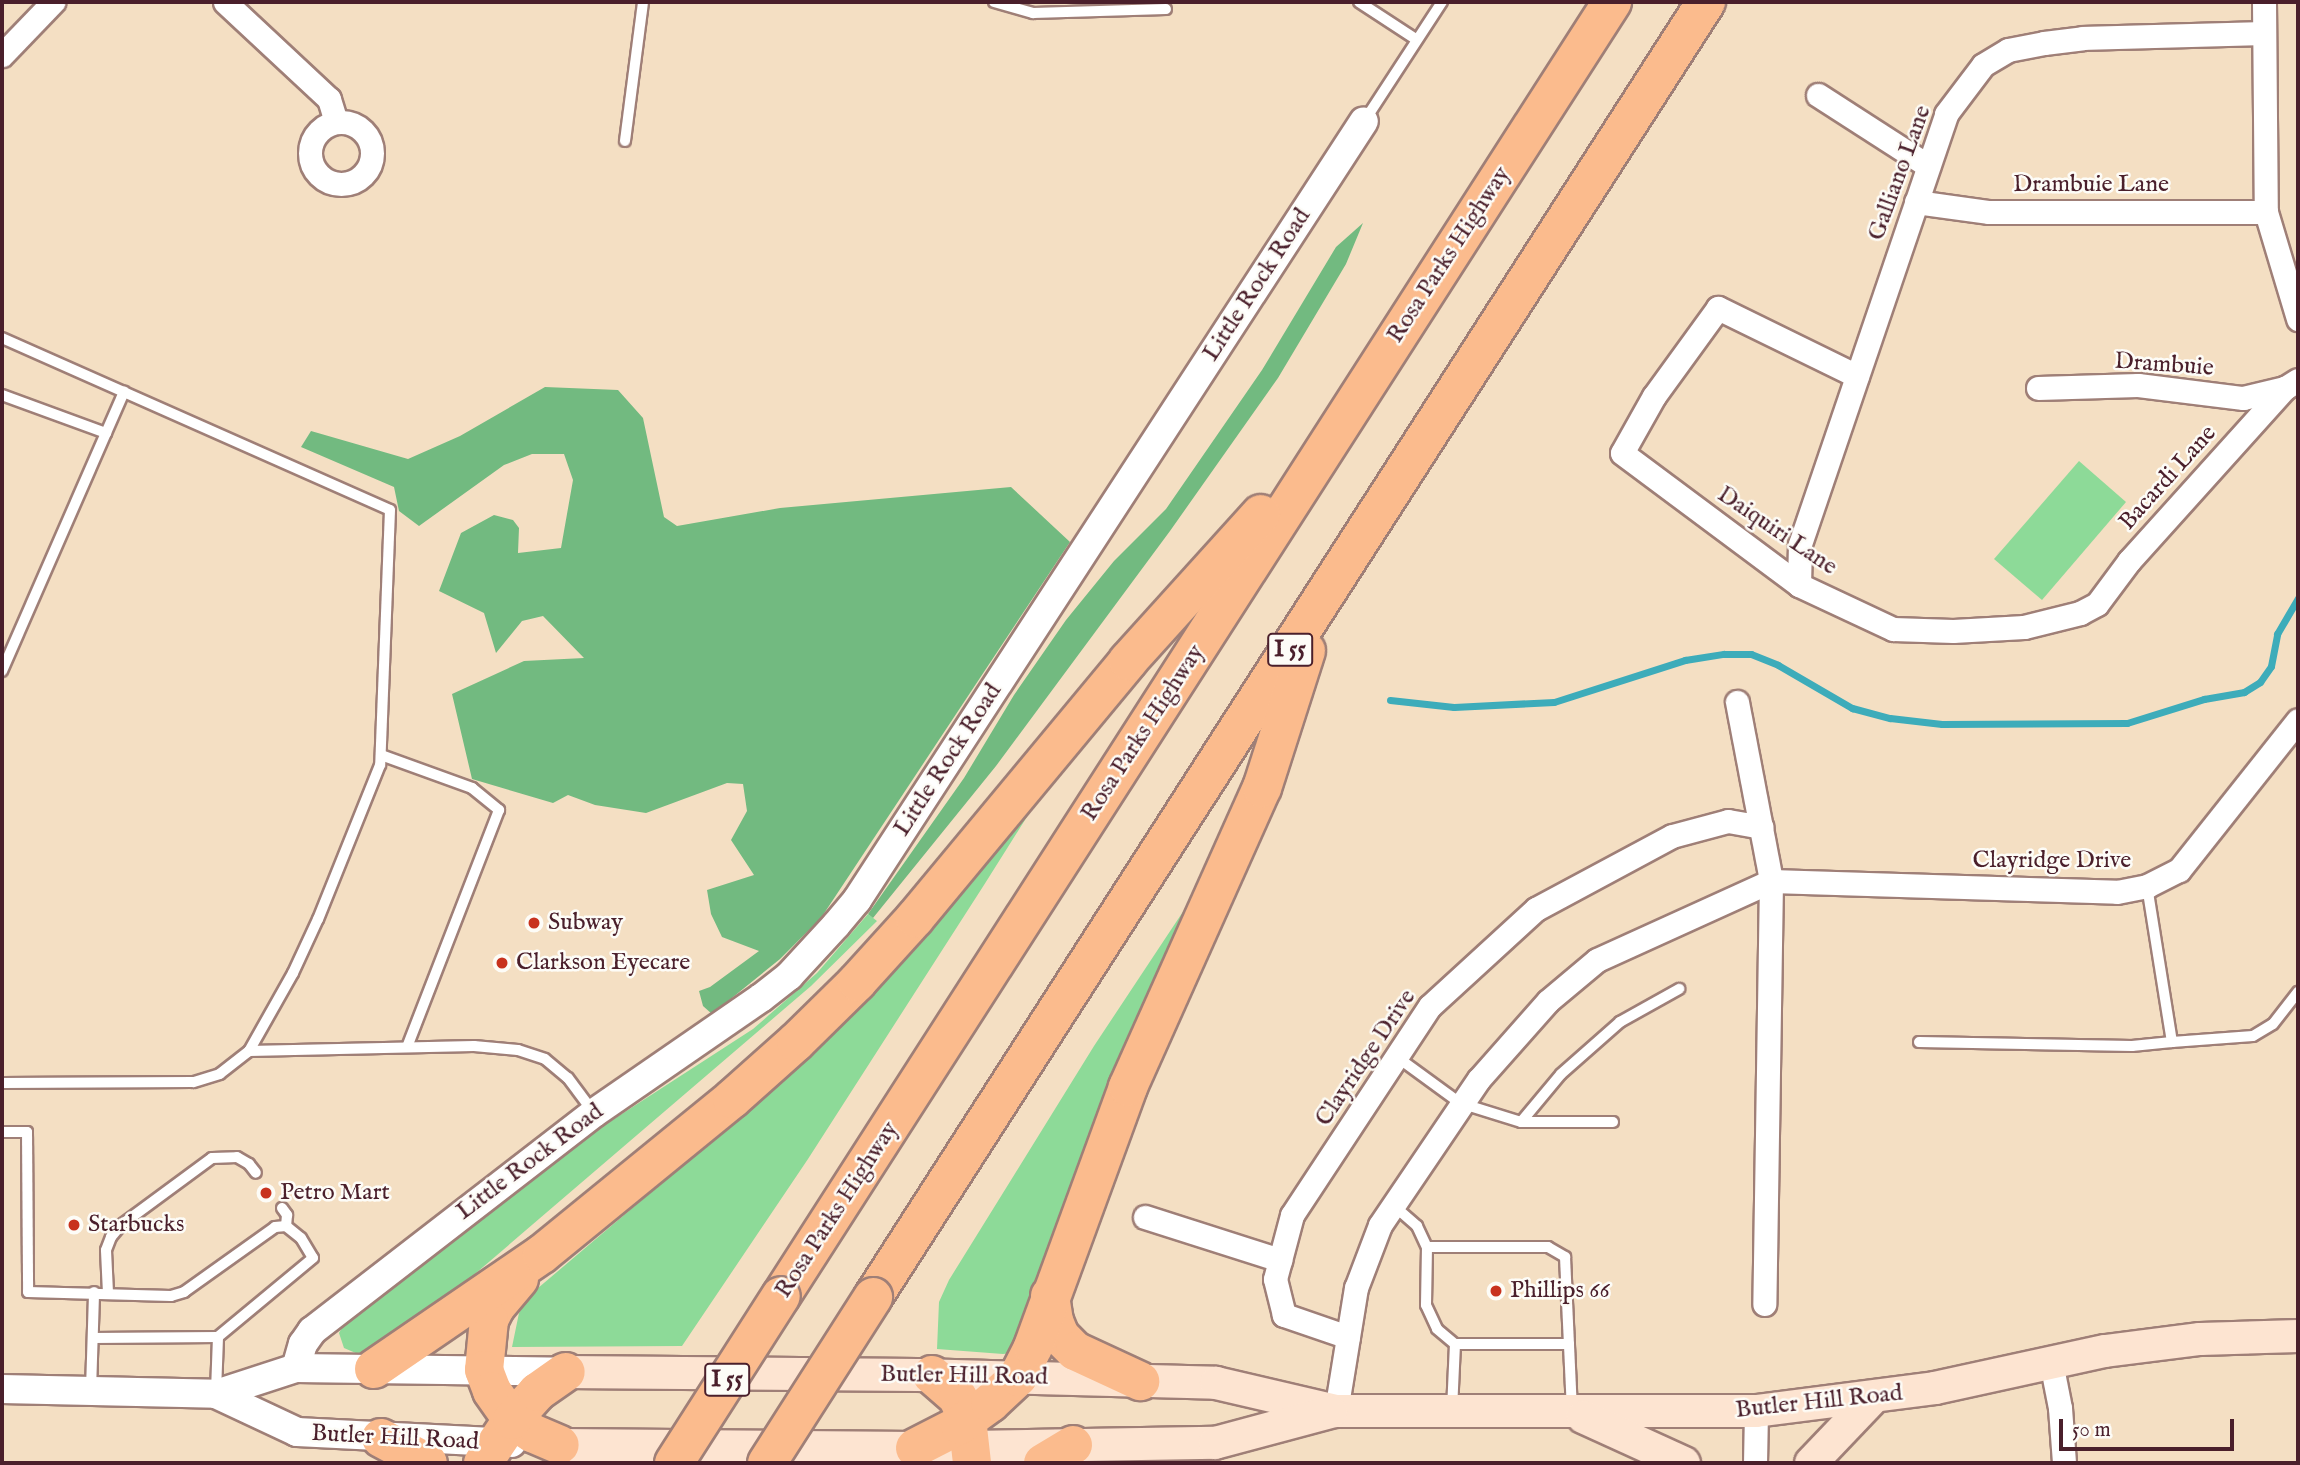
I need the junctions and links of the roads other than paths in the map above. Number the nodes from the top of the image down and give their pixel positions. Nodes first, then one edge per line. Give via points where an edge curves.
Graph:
1 (53, 2) edge
2 (225, 2) edge
3 (643, 2) edge
4 (994, 2) edge
5 (1359, 2) edge
6 (1442, 2) edge
7 (1612, 2) edge
8 (1706, 2) edge
9 (2264, 2) edge
10 (1166, 9) dead end
11 (2262, 33) junction
12 (1417, 40) junction
13 (2, 55) edge
14 (1818, 95) dead end
15 (1364, 121) joint
16 (336, 122) dead end
17 (625, 141) dead end
18 (1928, 166) junction
19 (1916, 202) junction
20 (2266, 212) junction
21 (2298, 319) edge
22 (2, 338) edge
23 (1857, 376) junction
24 (2292, 384) edge
25 (2038, 388) dead end
26 (124, 392) junction
27 (2, 395) edge
28 (1336, 432) junction
29 (106, 433) junction
30 (1799, 585) junction
31 (1321, 602) junction
32 (2080, 613) joint
33 (2, 671) edge
34 (1737, 702) dead end
35 (2298, 720) edge
36 (381, 755) junction
37 (1761, 827) junction
38 (1771, 881) junction
39 (2147, 886) junction
40 (1679, 989) dead end
41 (2298, 992) edge
42 (1919, 1042) dead end
43 (2172, 1042) junction
44 (407, 1047) junction
45 (249, 1051) junction
46 (1397, 1056) junction
47 (2, 1083) edge
48 (1460, 1103) junction
49 (594, 1113) junction
50 (1521, 1122) junction
51 (1613, 1122) dead end
52 (2, 1132) edge
53 (256, 1173) dead end
54 (1393, 1205) junction
55 (282, 1208) dead end
56 (1145, 1217) dead end
57 (286, 1226) junction
58 (1427, 1247) junction
59 (542, 1255) junction
60 (1280, 1260) junction
61 (94, 1292) junction
62 (108, 1293) junction
63 (1050, 1296) junction
64 (1764, 1304) dead end
65 (2298, 1336) edge
66 (218, 1337) junction
67 (1348, 1337) junction
68 (93, 1338) junction
69 (1455, 1343) junction
70 (1569, 1343) junction
71 (2051, 1362) junction
72 (296, 1368) junction
73 (374, 1369) junction
74 (484, 1370) junction
75 (566, 1372) junction
76 (932, 1375) junction
77 (1018, 1377) junction
78 (1140, 1381) junction
79 (2, 1389) edge
80 (91, 1390) junction
81 (216, 1394) junction
82 (1872, 1399) junction
83 (1335, 1411) junction
84 (1756, 1411) junction
85 (1451, 1412) junction
86 (1572, 1413) junction
87 (381, 1438) junction
88 (497, 1442) edge
89 (970, 1443) edge
90 (560, 1445) joint
91 (915, 1448) joint
92 (1058, 1454) edge
93 (428, 1463) edge
94 (674, 1463) edge
95 (767, 1463) edge
96 (1684, 1463) edge
97 (1755, 1463) edge
98 (1811, 1463) edge
99 (2064, 1463) edge

1 - 13 street
2 - 16 street via 329,99
3 - 17 lane
4 - 10 lane via 1033,13
5 - 12 lane
6 - 12 lane, Little Rock Road
7 - 28 highway, Rosa Parks Highway / I 55
8 - 31 highway, I 55
9 - 11 street
11 - 18 street, Galliano Lane via 2083,38 2008,50 1983,65 1946,114
11 - 20 street
12 - 15 lane, Little Rock Road
14 - 18 street
15 - 49 street, Little Rock Road via 857,900 789,976
18 - 19 street, Galliano Lane
19 - 20 street, Drambuie Lane via 1989,212
19 - 23 street, Galliano Lane
20 - 21 street
22 - 26 lane
23 - 30 street, Galliano Lane via 1800,544
23 - 30 street, Daiquiri Lane via 1718,308 1654,396 1622,453
24 - 25 street, Drambuie via 2243,398 2138,385
24 - 32 street, Bacardi Lane via 2129,561 2097,604
26 - 29 lane
26 - 36 lane via 390,509
27 - 29 lane
28 - 59 highway via 1128,661 857,982 733,1099
28 - 94 highway, Rosa Parks Highway / I 55, bridge
29 - 33 lane
30 - 32 street, Daiquiri Lane via 1893,629 2024,627
31 - 63 highway via 1262,788 1128,1087
31 - 95 highway, I 55, bridge
34 - 37 street
35 - 39 street, Clayridge Drive via 2179,870
36 - 44 lane via 472,788 499,810
36 - 45 lane via 318,919
37 - 38 street
37 - 46 street, Clayridge Drive via 1728,821 1672,835 1536,909 1430,1006
38 - 39 street, Clayridge Drive via 2118,892
38 - 48 street, Clayridge Drive via 1597,960 1548,1001
38 - 64 street
39 - 43 lane
40 - 50 lane via 1620,1022 1561,1074
41 - 43 lane via 2273,1024 2253,1036
42 - 43 lane via 2132,1046
44 - 45 lane
44 - 49 lane via 474,1046 518,1050 545,1059 568,1078
45 - 47 lane via 220,1074 193,1082
46 - 48 lane
46 - 60 street, Clayridge Drive via 1292,1215
48 - 50 lane
48 - 54 street, Clayridge Drive
49 - 72 street, Little Rock Road via 312,1331
50 - 51 lane
52 - 61 lane via 27,1132 29,1292
53 - 62 lane via 237,1157 212,1158 121,1225 106,1250
54 - 58 lane via 1418,1226
54 - 67 street, Clayridge Drive via 1380,1225 1356,1288
55 - 57 lane
56 - 60 street
57 - 62 lane via 275,1227 184,1292 171,1296
57 - 66 lane via 301,1238 313,1258
58 - 69 lane via 1426,1305 1437,1329
58 - 70 lane via 1548,1247 1559,1252 1565,1257
59 - 73 highway
59 - 74 highway via 496,1306 489,1320
60 - 67 street, Clayridge Drive via 1275,1279 1284,1315
61 - 62 lane
61 - 68 lane
63 - 77 highway
63 - 78 highway via 1060,1336 1075,1351
65 - 71 main road, Butler Hill Road via 2187,1340
66 - 68 lane
66 - 81 lane
67 - 83 street, Clayridge Drive
68 - 80 lane
69 - 70 lane
69 - 85 lane
70 - 86 lane
71 - 82 main road, Butler Hill Road
71 - 99 street
72 - 73 street, Butler Hill Road
72 - 81 street, Butler Hill Road
73 - 74 street, Butler Hill Road
74 - 75 street, Butler Hill Road
74 - 88 highway via 492,1391
75 - 76 main road, Butler Hill Road
75 - 88 highway via 537,1392
76 - 77 main road, Butler Hill Road
76 - 89 highway via 958,1398
77 - 78 main road, Butler Hill Road
77 - 89 highway
78 - 83 main road, Butler Hill Road via 1216,1383
79 - 80 street, Butler Hill Road
80 - 81 street, Butler Hill Road
81 - 87 street, Butler Hill Road via 297,1432
82 - 84 main road, Butler Hill Road
82 - 98 main road
83 - 85 main road, Butler Hill Road
83 - 92 main road, Butler Hill Road via 1215,1443
84 - 86 main road, Butler Hill Road
84 - 97 street
85 - 86 main road, Butler Hill Road
86 - 96 main road
87 - 88 street, Butler Hill Road
87 - 93 highway
88 - 90 highway via 532,1433
89 - 91 highway
89 - 92 main road, Butler Hill Road
90 - 91 main road

